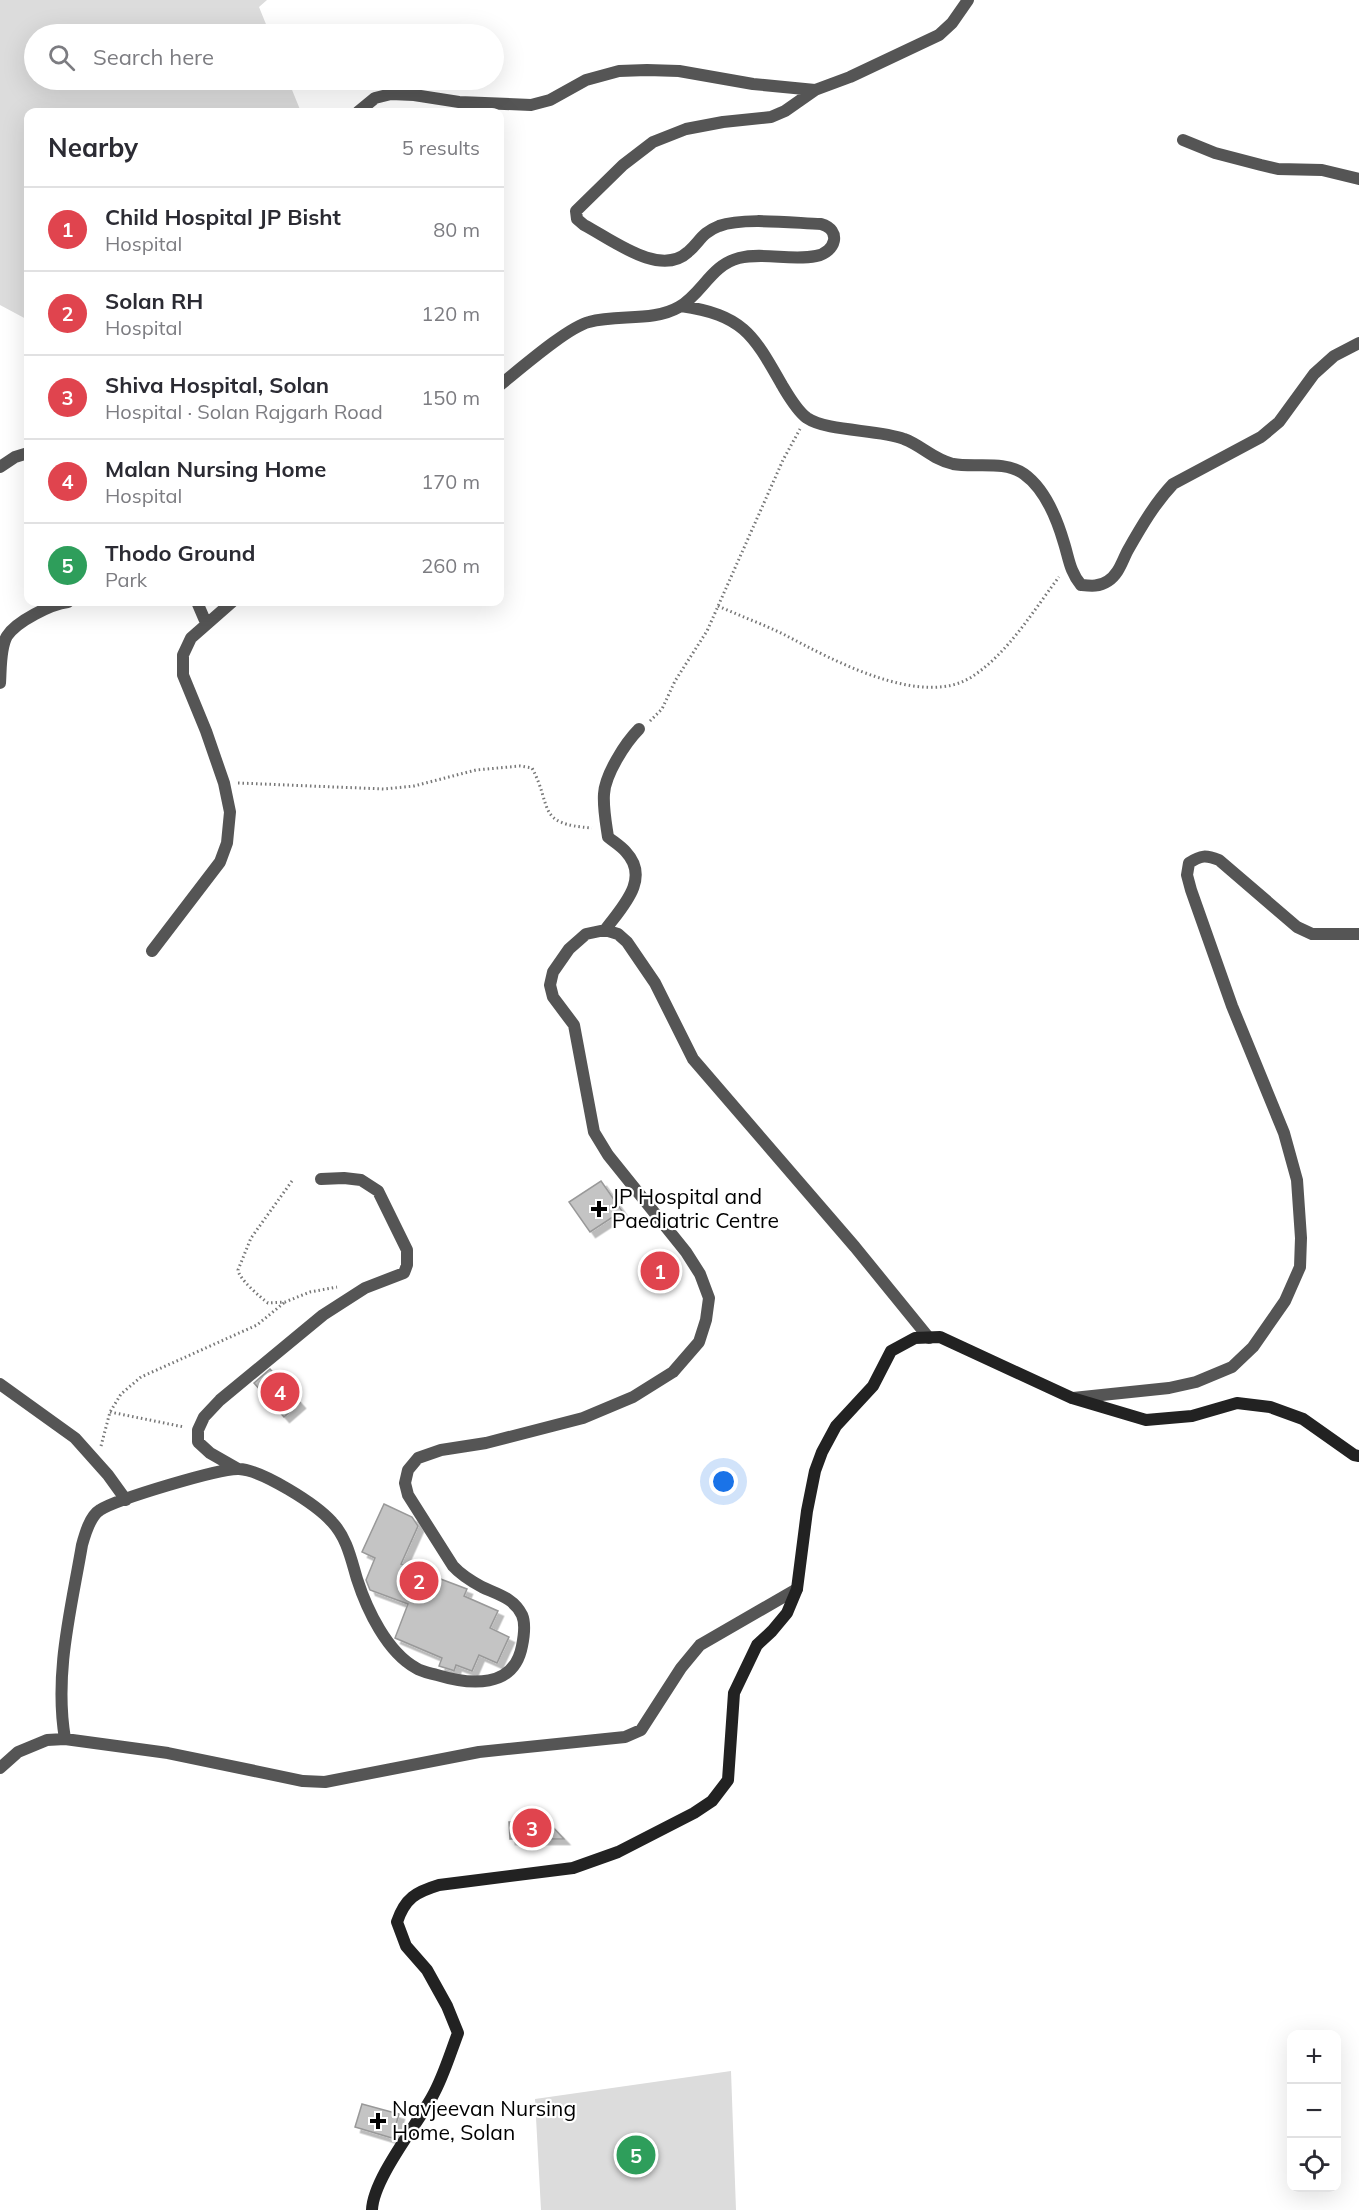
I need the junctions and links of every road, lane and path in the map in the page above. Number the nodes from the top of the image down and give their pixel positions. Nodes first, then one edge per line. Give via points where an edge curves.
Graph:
1 (968, 0) edge
2 (815, 90) junction
3 (363, 108) edge
4 (1183, 140) dead end
5 (1359, 179) edge
6 (681, 306) junction
7 (1359, 343) edge
8 (504, 382) edge
9 (807, 418) junction
10 (24, 455) edge
11 (0, 467) edge
12 (1069, 563) junction
13 (57, 606) edge
14 (199, 606) edge
15 (226, 606) edge
16 (718, 606) junction
17 (206, 623) junction
18 (0, 683) edge
19 (639, 729) joint
20 (224, 783) junction
21 (607, 829) junction
22 (605, 930) junction
23 (1359, 934) edge
24 (152, 951) dead end
25 (321, 1179) dead end
26 (292, 1181) dead end
27 (343, 1286) dead end
28 (285, 1302) junction
29 (929, 1338) junction
30 (0, 1384) edge
31 (1072, 1398) junction
32 (110, 1412) junction
33 (198, 1430) junction
34 (1359, 1456) edge
35 (97, 1462) junction
36 (238, 1469) junction
37 (126, 1500) junction
38 (797, 1589) junction
39 (65, 1739) junction
40 (0, 1768) edge
41 (372, 2210) edge

1 - 2 street via 939,35
2 - 3 street via 647,69 619,71 586,80 550,100 531,105 391,94 375,98
2 - 6 street via 771,117 714,123 653,142 576,211 577,219 584,225 649,260 663,262 688,252 700,237 717,226 734,222 821,224 833,232 831,249 822,255 757,255 736,259 714,271
4 - 5 street via 1215,153 1278,169 1322,170
6 - 8 street via 664,314 586,322
6 - 9 street via 720,314 738,324 758,342
7 - 12 street via 1334,356 1314,374 1279,422 1261,436 1173,484 1110,580 1101,585 1081,585
9 - 12 street via 906,439 951,463 1022,472 1047,501
9 - 16 path via 783,460
10 - 11 street
12 - 16 path via 999,657 971,678 939,688 873,677
13 - 18 street via 30,616 7,636
14 - 17 street
15 - 17 street
16 - 19 path via 662,709
17 - 20 street via 191,638 183,655 183,675
19 - 21 street via 614,765 604,792
20 - 21 path via 384,789 520,766 532,768 552,818 566,825
20 - 24 street via 230,812 227,843 220,862
21 - 22 street via 608,837 633,861 636,876 635,888
22 - 29 street via 618,934 633,950 655,983 693,1059
22 - 36 street via 586,934 569,949 553,972 553,997 574,1025 594,1132 686,1252 709,1298 699,1342 673,1372 633,1397 583,1418 486,1443 441,1450 418,1458 408,1470 408,1495 453,1566 482,1587 504,1596 522,1616 521,1654 514,1667 495,1680 478,1683 449,1679 410,1664 395,1653 377,1625 358,1582 347,1543 333,1522 317,1507 259,1473
23 - 31 street via 1312,934 1297,927 1219,860 1199,856 1189,863 1191,890 1232,1006 1284,1133 1297,1180 1300,1267 1253,1347 1232,1367 1169,1388
25 - 33 street via 361,1180 378,1191 407,1250 404,1273 365,1288 323,1315 220,1400
26 - 28 path via 251,1238 238,1270 244,1282 268,1303
27 - 28 path
28 - 32 path via 257,1325 141,1377 121,1394
29 - 31 main road via 940,1337
29 - 38 main road via 915,1338 891,1351 873,1386 832,1432 815,1471
30 - 35 street via 75,1438
31 - 34 main road via 1146,1420 1192,1416 1237,1403 1270,1407 1304,1419
32 - 33 path
32 - 35 path
33 - 36 street via 198,1442
35 - 37 street
36 - 37 street via 212,1473
37 - 39 street via 98,1511 82,1545 61,1671 60,1712
38 - 39 street via 700,1645 641,1730 625,1737 479,1752 325,1782
38 - 41 main road via 787,1613 757,1645 734,1693 728,1780 712,1801 618,1852 573,1868 439,1885 418,1892 402,1907 396,1922 406,1946 427,1970 458,2033 434,2095 381,2179 372,2198
39 - 40 street via 47,1740 18,1752

